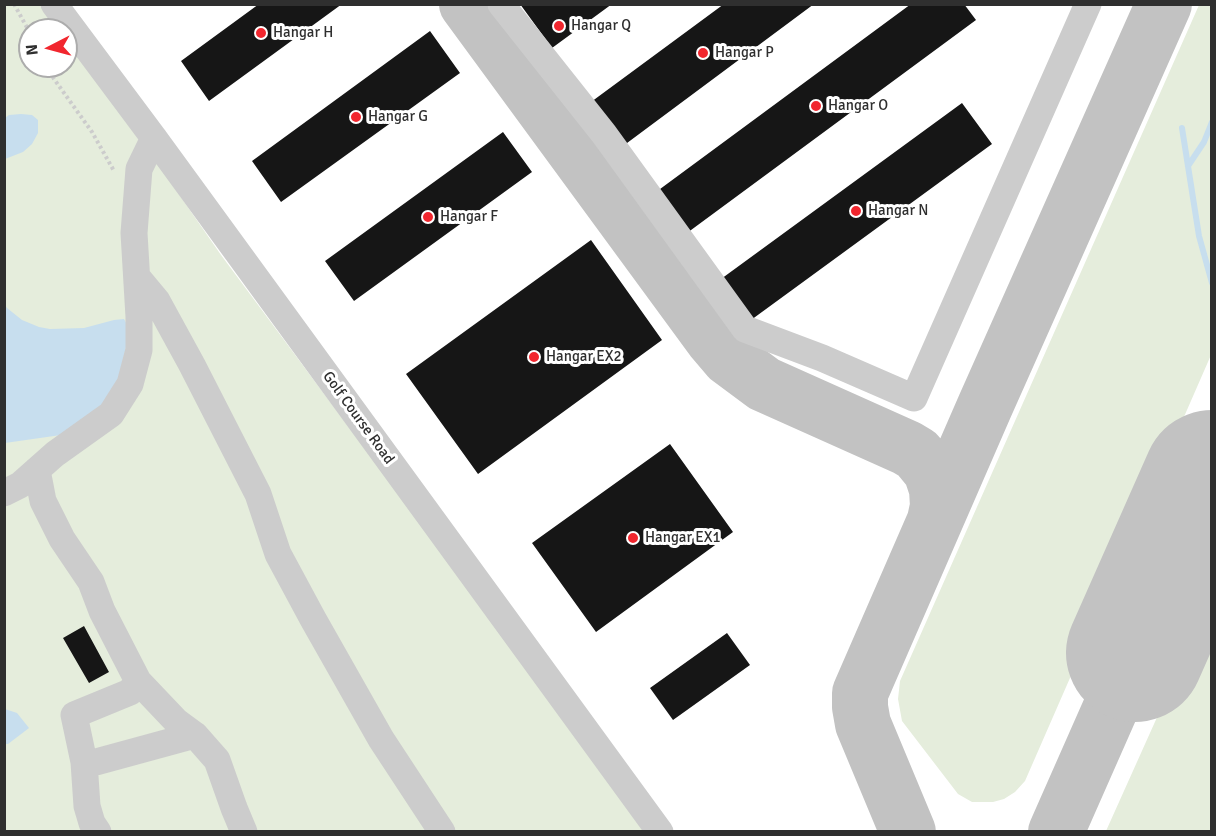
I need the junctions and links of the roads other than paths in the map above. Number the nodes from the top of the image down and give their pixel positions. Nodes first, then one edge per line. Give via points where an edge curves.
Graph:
1 (54, 4) edge
2 (501, 4) edge
3 (1088, 4) edge
4 (154, 138) junction
5 (137, 277) junction
6 (37, 470) junction
7 (4, 493) edge
8 (138, 681) junction
9 (195, 735) junction
10 (84, 762) junction
11 (98, 831) edge
12 (244, 831) edge
13 (442, 831) edge
14 (660, 831) edge

1 - 4 street, Golf Course Road
2 - 3 street via 745,329 914,398
4 - 5 street via 139,169 134,233
4 - 14 street, Golf Course Road
5 - 6 street via 139,350 130,384 111,414
5 - 13 street via 157,301 197,375 258,494 278,554 313,619 381,739
6 - 7 street
6 - 8 street via 48,511 91,582
8 - 9 street
8 - 10 street via 130,692 74,715
9 - 10 street
9 - 12 street via 217,760
10 - 11 street via 87,806

